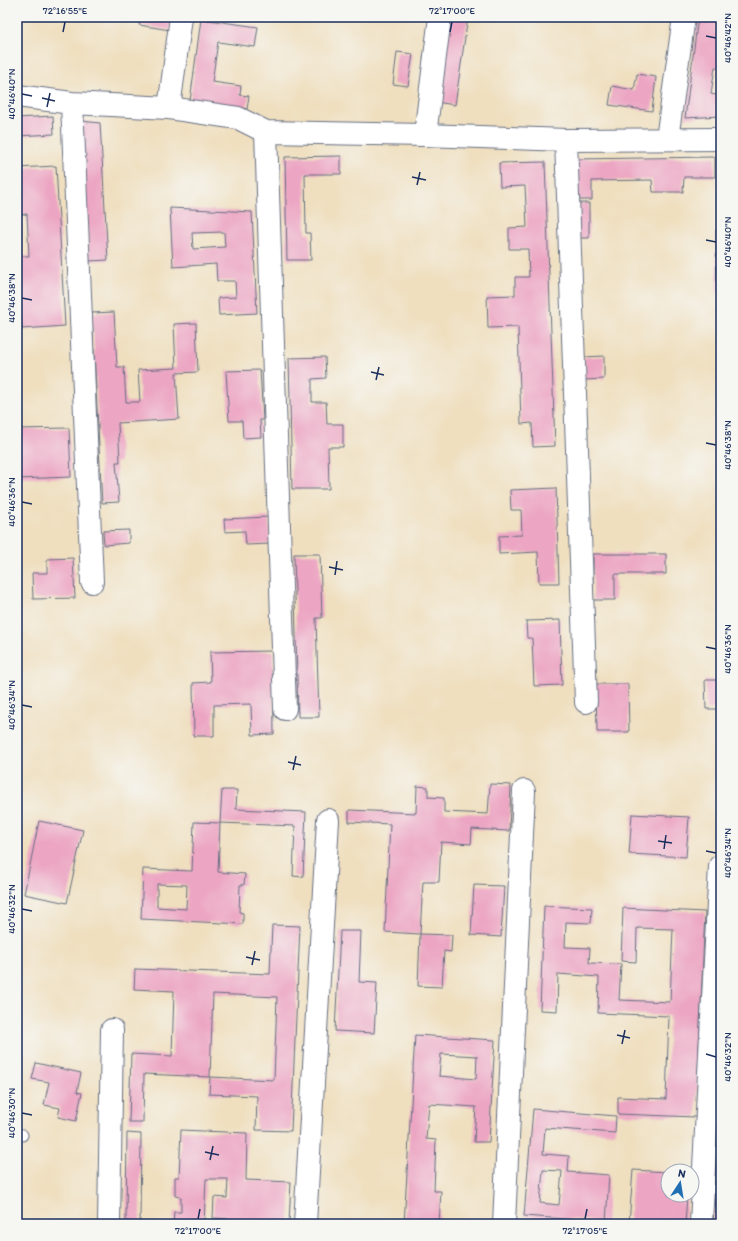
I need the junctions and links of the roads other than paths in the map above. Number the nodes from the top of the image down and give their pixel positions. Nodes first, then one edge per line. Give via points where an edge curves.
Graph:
1 (181, 17) edge
2 (440, 17) edge
3 (684, 17) edge
4 (17, 96) edge
5 (72, 103) junction
6 (170, 108) junction
7 (266, 132) junction
8 (426, 135) junction
9 (667, 139) junction
10 (721, 139) edge
11 (566, 140) junction
12 (92, 582) dead end
13 (586, 702) dead end
14 (285, 709) dead end
15 (524, 791) dead end
16 (328, 820) dead end
17 (720, 866) edge
18 (112, 1030) dead end
19 (109, 1224) edge
20 (305, 1224) edge
21 (504, 1224) edge
22 (701, 1224) edge

1 - 6 street
2 - 8 street
3 - 9 street
4 - 5 street
5 - 6 street
5 - 12 street
6 - 7 street via 238,118
7 - 8 street
7 - 14 street
8 - 11 street
9 - 10 street
9 - 11 street
11 - 13 street
15 - 21 street
16 - 20 street
17 - 22 street
18 - 19 street

